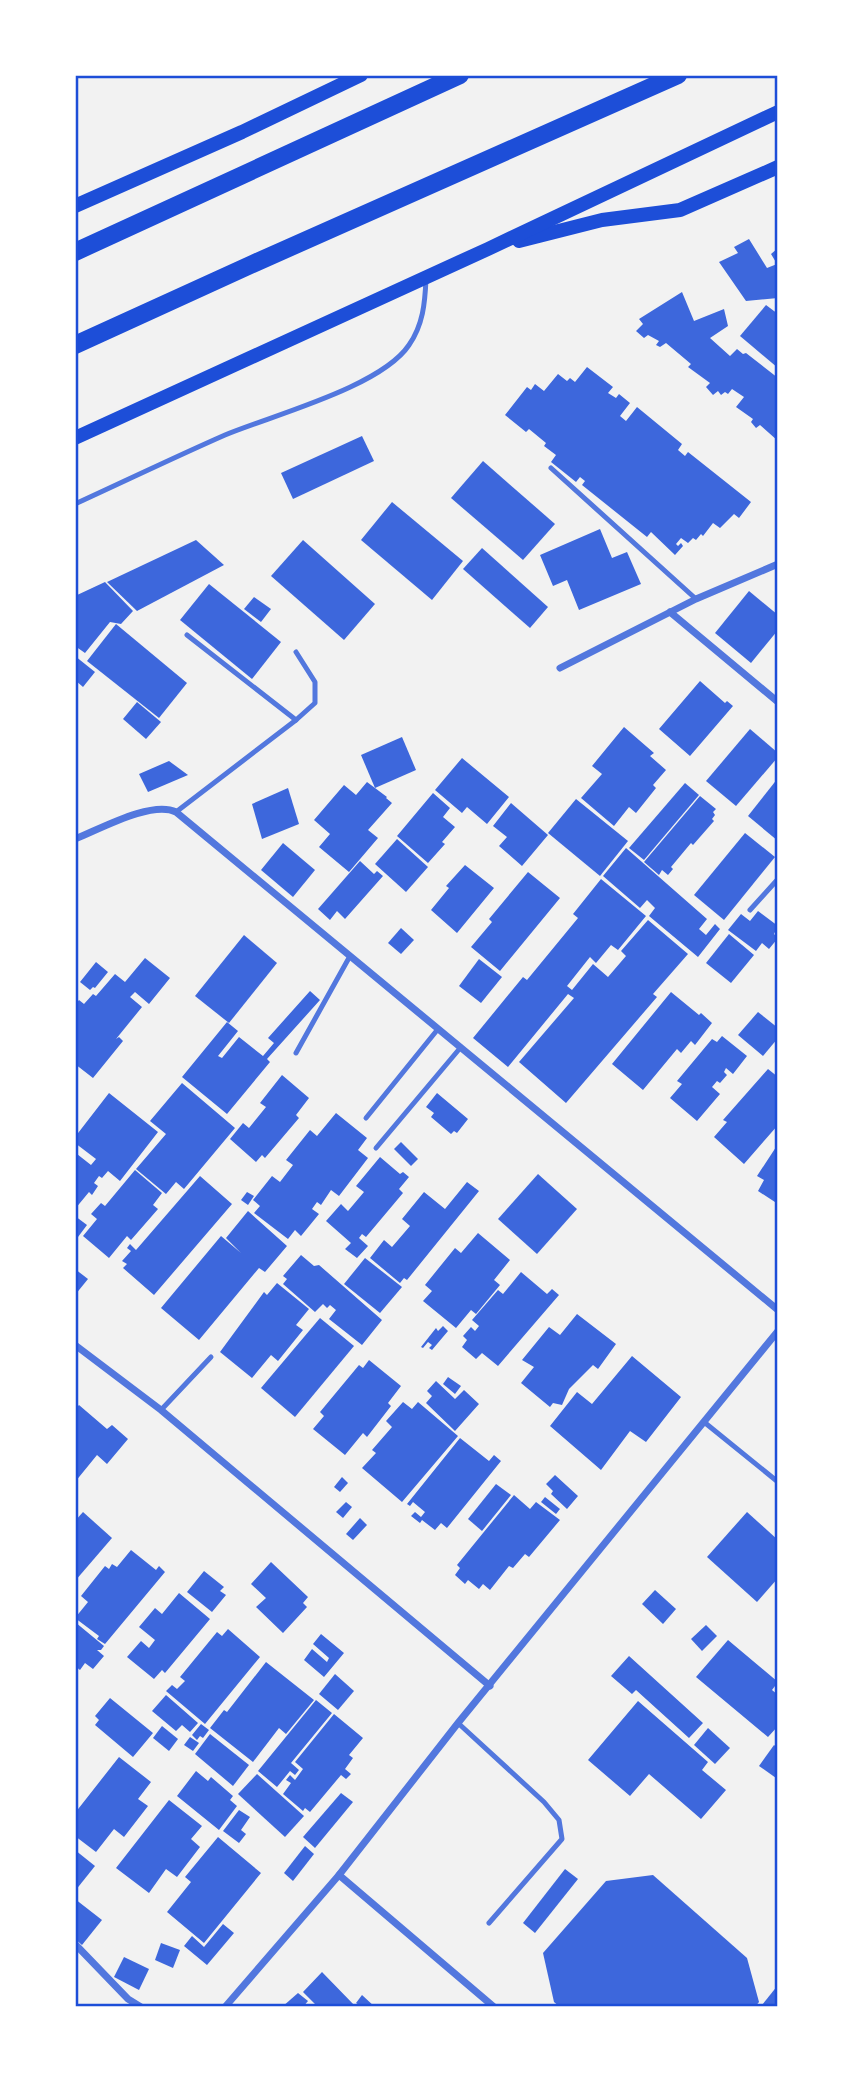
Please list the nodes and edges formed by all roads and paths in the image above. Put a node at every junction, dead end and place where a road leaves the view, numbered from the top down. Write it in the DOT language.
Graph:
graph roads {
  1 [pos="361,75"];
  2 [pos="460,75"];
  3 [pos="678,75"];
  4 [pos="778,112"];
  5 [pos="778,167"];
  6 [pos="75,206"];
  7 [pos="488,249"];
  8 [pos="75,252"];
  9 [pos="426,276"];
  10 [pos="75,345"];
  11 [pos="75,438"];
  12 [pos="551,468"];
  13 [pos="75,504"];
  14 [pos="778,564"];
  15 [pos="696,599"];
  16 [pos="670,612"];
  17 [pos="187,635"];
  18 [pos="296,652"];
  19 [pos="560,668"];
  20 [pos="778,702"];
  21 [pos="296,720"];
  22 [pos="176,812"];
  23 [pos="75,839"];
  24 [pos="778,879"];
  25 [pos="750,910"];
  26 [pos="350,956"];
  27 [pos="438,1029"];
  28 [pos="461,1047"];
  29 [pos="296,1053"];
  30 [pos="366,1118"];
  31 [pos="376,1149"];
  32 [pos="778,1310"];
  33 [pos="778,1331"];
  34 [pos="75,1345"];
  35 [pos="211,1357"];
  36 [pos="161,1410"];
  37 [pos="704,1422"];
  38 [pos="778,1482"];
  39 [pos="490,1686"];
  40 [pos="458,1723"];
  41 [pos="339,1875"];
  42 [pos="489,1923"];
  43 [pos="75,1944"];
  44 [pos="141,2007"];
  45 [pos="225,2007"];
  46 [pos="494,2007"];
  1 -- 6 [label="main road"];
  2 -- 8 [label="main road"];
  3 -- 10 [label="main road"];
  4 -- 7 [label="main road"];
  5 -- 7 [label="main road"];
  7 -- 9 [label="main road"];
  9 -- 11 [label="main road"];
  9 -- 13 [label="lane"];
  12 -- 15 [label="lane"];
  14 -- 15 [label="street"];
  15 -- 16 [label="street"];
  16 -- 19 [label="street"];
  16 -- 20 [label="street"];
  17 -- 21 [label="lane"];
  18 -- 21 [label="lane"];
  21 -- 22 [label="lane"];
  22 -- 23 [label="street"];
  22 -- 26 [label="street"];
  24 -- 25 [label="lane"];
  26 -- 27 [label="street"];
  26 -- 29 [label="lane"];
  27 -- 28 [label="street"];
  27 -- 30 [label="lane"];
  28 -- 31 [label="lane"];
  28 -- 32 [label="street"];
  33 -- 37 [label="street"];
  34 -- 36 [label="street"];
  35 -- 36 [label="lane"];
  36 -- 39 [label="street"];
  37 -- 38 [label="lane"];
  37 -- 39 [label="street"];
  39 -- 40 [label="street"];
  40 -- 41 [label="street"];
  40 -- 42 [label="lane"];
  41 -- 45 [label="street"];
  41 -- 46 [label="street"];
  43 -- 44 [label="street"];
}
